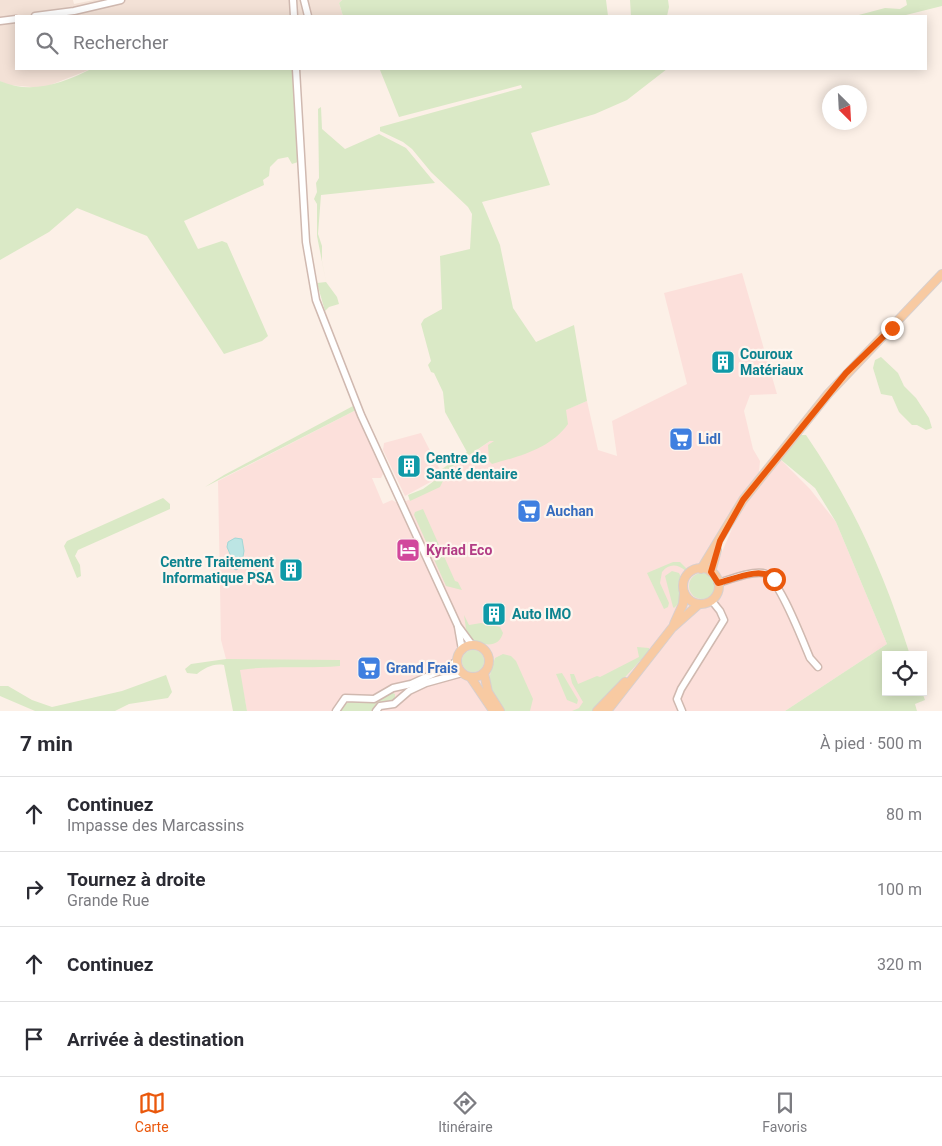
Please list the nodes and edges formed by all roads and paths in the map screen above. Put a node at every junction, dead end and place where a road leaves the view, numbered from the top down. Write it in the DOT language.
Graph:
graph roads {
  1 [pos="121,0"];
  2 [pos="293,0"];
  3 [pos="304,0"];
  4 [pos="43,15"];
  5 [pos="294,15"];
  6 [pos="308,15"];
  7 [pos="15,19"];
  8 [pos="0,21"];
  9 [pos="296,70"];
  10 [pos="942,274"];
  11 [pos="720,541"];
  12 [pos="701,569"];
  13 [pos="711,572"];
  14 [pos="718,583"];
  15 [pos="684,593"];
  16 [pos="712,601"];
  17 [pos="699,604"];
  18 [pos="458,626"];
  19 [pos="672,628"];
  20 [pos="472,645"];
  21 [pos="462,650"];
  22 [pos="456,661"];
  23 [pos="818,666"];
  24 [pos="642,667"];
  25 [pos="462,673"];
  26 [pos="484,673"];
  27 [pos="471,678"];
  28 [pos="486,700"];
  29 [pos="609,709"];
  30 [pos="336,711"];
  31 [pos="376,711"];
  32 [pos="489,711"];
  33 [pos="495,711"];
  34 [pos="500,711"];
  35 [pos="597,711"];
  36 [pos="682,711"];
  1 -- 4 [label="street"];
  2 -- 5 [label="street"];
  3 -- 6 [label="street"];
  7 -- 8 [label="street"];
  9 -- 18 [label="street"];
  10 -- 11 [label="main road"];
  11 -- 12 [label="main road"];
  11 -- 13 [label="main road"];
  12 -- 13 [label="main road"];
  12 -- 15 [label="main road"];
  13 -- 14 [label="main road"];
  14 -- 16 [label="main road"];
  14 -- 23 [label="street"];
  15 -- 17 [label="main road"];
  15 -- 19 [label="main road"];
  16 -- 17 [label="main road"];
  16 -- 36 [label="street"];
  17 -- 19 [label="main road"];
  18 -- 20 [label="street"];
  18 -- 21 [label="street"];
  19 -- 24 [label="main road"];
  20 -- 21 [label="main road"];
  20 -- 26 [label="main road"];
  21 -- 22 [label="main road"];
  22 -- 25 [label="main road"];
  22 -- 30 [label="street"];
  24 -- 29 [label="main road"];
  24 -- 35 [label="main road"];
  25 -- 27 [label="main road"];
  25 -- 31 [label="street"];
  26 -- 27 [label="main road"];
  26 -- 34 [label="main road"];
  27 -- 28 [label="main road"];
  28 -- 32 [label="main road"];
  28 -- 33 [label="main road"];
}
